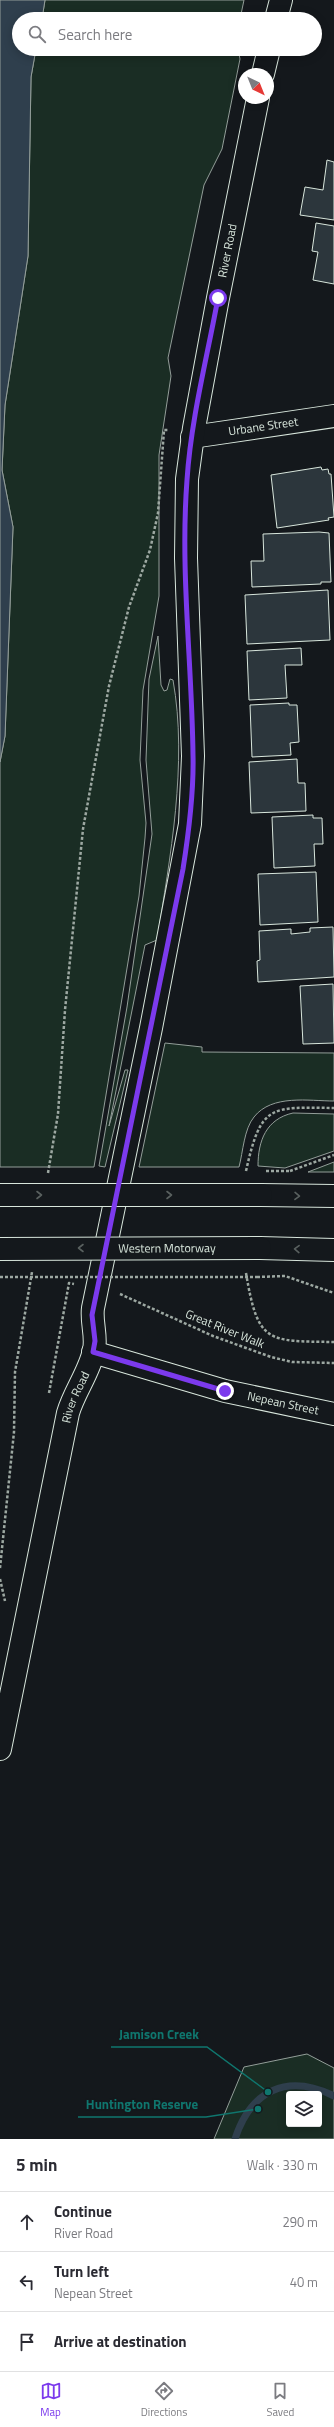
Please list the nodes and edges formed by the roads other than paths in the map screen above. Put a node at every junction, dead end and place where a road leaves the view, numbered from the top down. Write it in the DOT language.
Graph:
graph roads {
  1 [pos="281,0"];
  2 [pos="278,12"];
  3 [pos="267,56"];
  4 [pos="264,68"];
  5 [pos="257,104"];
  6 [pos="334,416"];
  7 [pos="184,433"];
  8 [pos="0,1195"];
  9 [pos="334,1196"];
  10 [pos="0,1249"];
  11 [pos="334,1250"];
  12 [pos="93,1352"];
  13 [pos="334,1414"];
  14 [pos="0,1749"];
  1 -- 2 [label="main road"];
  3 -- 4 [label="main road"];
  5 -- 7 [label="main road, River Road"];
  6 -- 7 [label="main road, Urbane Street"];
  7 -- 12 [label="main road, River Road"];
  8 -- 9 [label="main road, one-way, bridge"];
  11 -- 10 [label="main road, Western Motorway, one-way, bridge"];
  12 -- 13 [label="main road, Nepean Street"];
  12 -- 14 [label="main road, River Road"];
}
